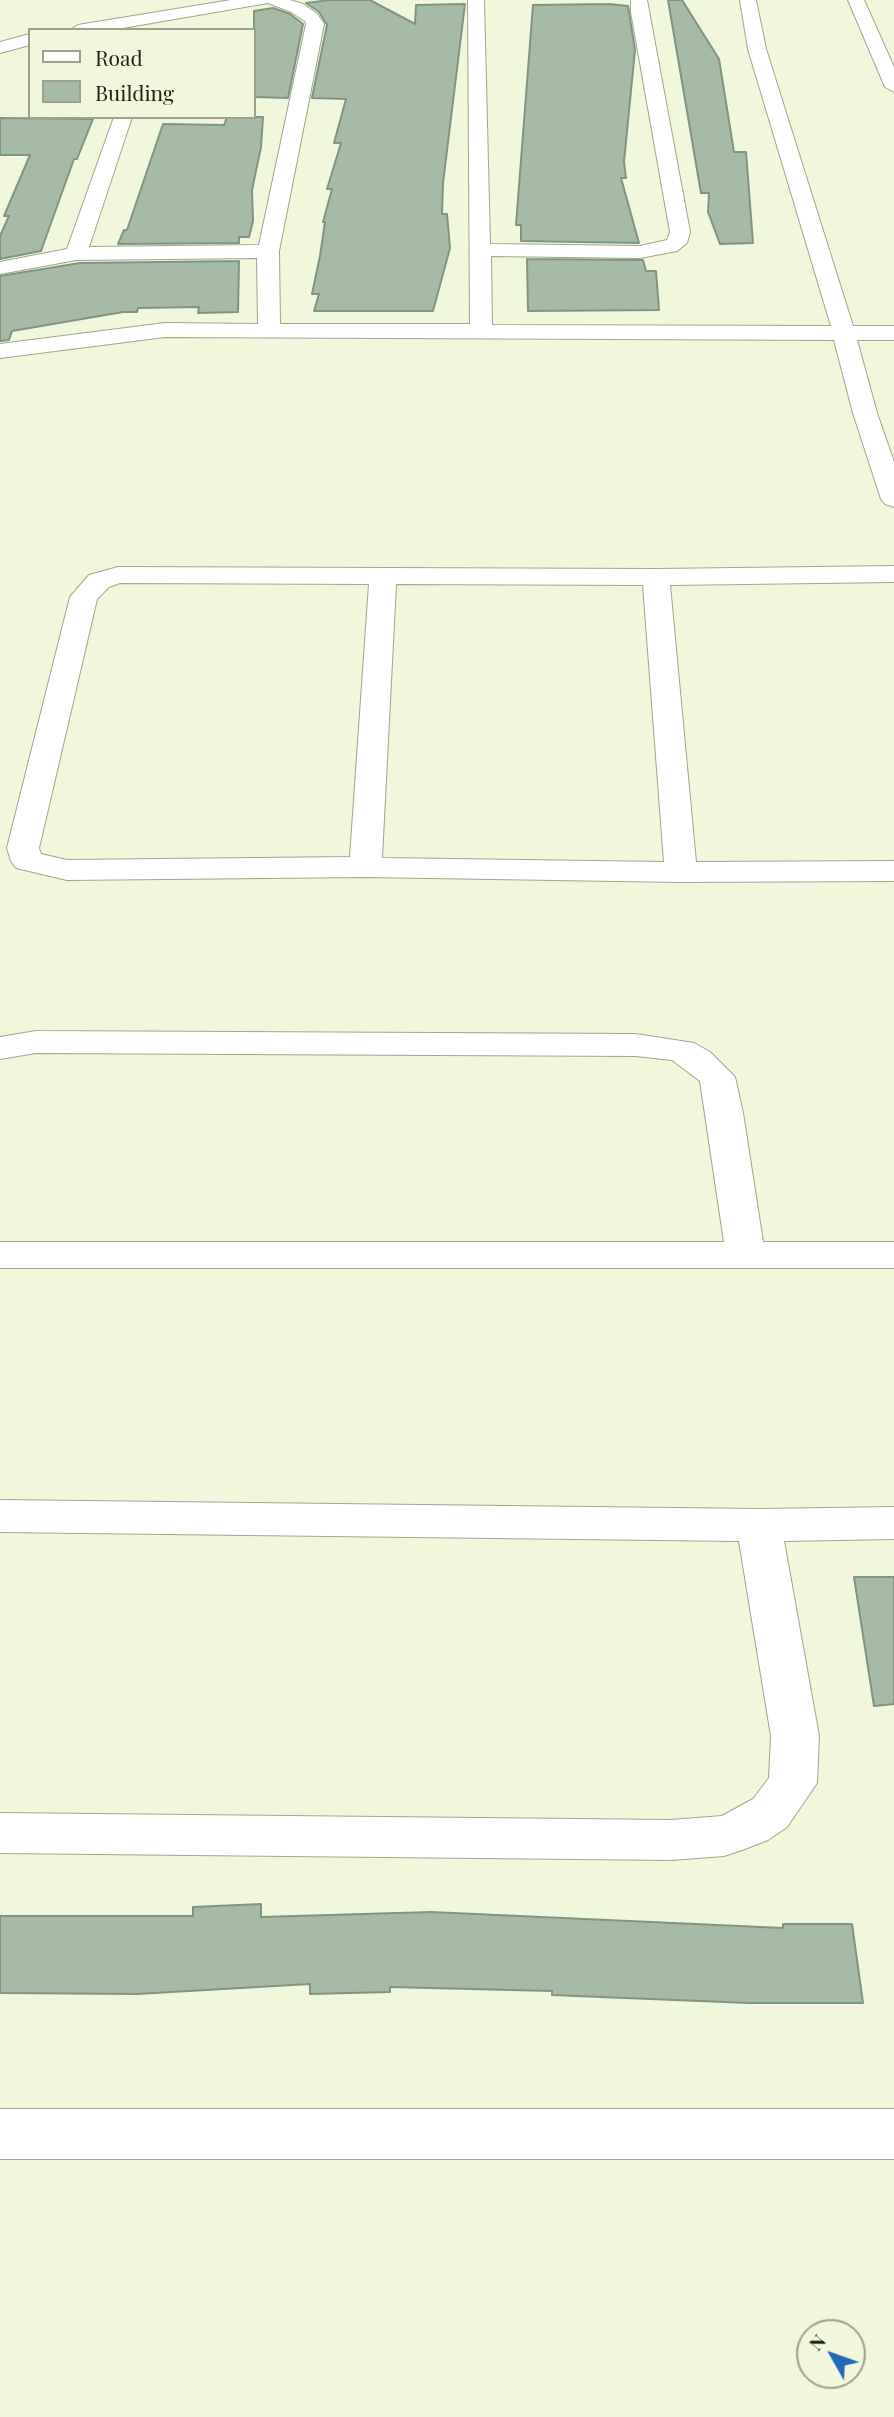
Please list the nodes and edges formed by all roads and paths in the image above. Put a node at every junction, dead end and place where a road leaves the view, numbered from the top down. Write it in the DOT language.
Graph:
graph roads {
  1 [pos="262,0"];
  2 [pos="274,0"];
  3 [pos="476,0"];
  4 [pos="639,0"];
  5 [pos="748,0"];
  6 [pos="856,0"];
  7 [pos="118,27"];
  8 [pos="28,39"];
  9 [pos="0,48"];
  10 [pos="894,87"];
  11 [pos="121,119"];
  12 [pos="480,250"];
  13 [pos="268,251"];
  14 [pos="76,254"];
  15 [pos="0,268"];
  16 [pos="269,329"];
  17 [pos="481,330"];
  18 [pos="844,333"];
  19 [pos="894,333"];
  20 [pos="0,351"];
  21 [pos="865,413"];
  22 [pos="894,415"];
  23 [pos="894,499"];
  24 [pos="894,574"];
  25 [pos="383,575"];
  26 [pos="656,578"];
  27 [pos="365,867"];
  28 [pos="894,871"];
  29 [pos="681,872"];
  30 [pos="0,1048"];
  31 [pos="745,1253"];
  32 [pos="0,1255"];
  33 [pos="894,1255"];
  34 [pos="0,1516"];
  35 [pos="894,1523"];
  36 [pos="759,1525"];
  37 [pos="0,1833"];
  38 [pos="0,2134"];
  39 [pos="894,2134"];
  1 -- 7 [label="street"];
  2 -- 13 [label="street"];
  3 -- 12 [label="street"];
  4 -- 12 [label="street"];
  5 -- 18 [label="street"];
  6 -- 10 [label="street"];
  8 -- 9 [label="street"];
  11 -- 14 [label="street"];
  12 -- 17 [label="street"];
  13 -- 14 [label="street"];
  13 -- 16 [label="street"];
  14 -- 15 [label="street"];
  16 -- 17 [label="street"];
  16 -- 20 [label="street"];
  17 -- 18 [label="street"];
  18 -- 19 [label="street"];
  18 -- 21 [label="street"];
  21 -- 22 [label="street"];
  21 -- 23 [label="street"];
  24 -- 26 [label="street"];
  25 -- 26 [label="street"];
  25 -- 27 [label="street"];
  25 -- 27 [label="street"];
  26 -- 29 [label="street"];
  27 -- 29 [label="street"];
  28 -- 29 [label="street"];
  30 -- 31 [label="street"];
  31 -- 32 [label="street"];
  31 -- 33 [label="street"];
  34 -- 36 [label="street"];
  35 -- 36 [label="street"];
  36 -- 37 [label="street"];
  38 -- 39 [label="street"];
}
